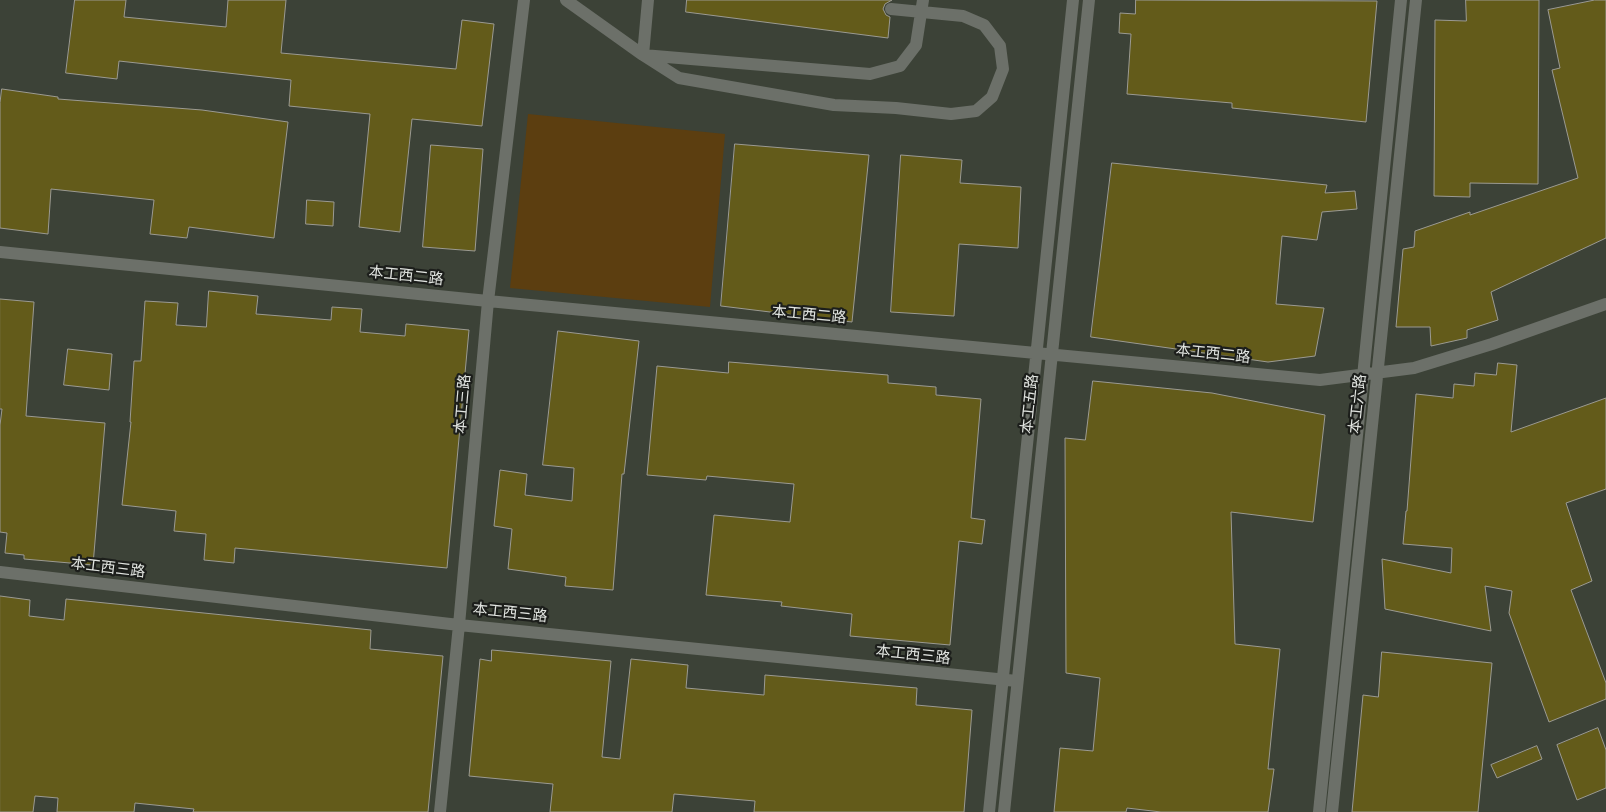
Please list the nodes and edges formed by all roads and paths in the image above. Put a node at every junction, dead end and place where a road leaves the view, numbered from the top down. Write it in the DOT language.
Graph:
graph roads {
  1 [pos="524,0"];
  2 [pos="566,0"];
  3 [pos="648,0"];
  4 [pos="923,0"];
  5 [pos="1073,0"];
  6 [pos="1089,0"];
  7 [pos="1401,0"];
  8 [pos="1416,0"];
  9 [pos="891,9"];
  10 [pos="643,55"];
  11 [pos="0,252"];
  12 [pos="488,301"];
  13 [pos="1606,304"];
  14 [pos="1036,353"];
  15 [pos="1052,354"];
  16 [pos="1378,372"];
  17 [pos="1364,373"];
  18 [pos="0,572"];
  19 [pos="459,625"];
  20 [pos="1002,680"];
  21 [pos="1017,682"];
  22 [pos="440,812"];
  23 [pos="988,812"];
  24 [pos="1004,812"];
  25 [pos="1318,812"];
  26 [pos="1332,812"];
  1 -- 12 [label="street, 本工三路"];
  2 -- 10 [label="street"];
  3 -- 10 [label="street"];
  4 -- 10 [label="street"];
  5 -- 14 [label="street, 本工五路"];
  6 -- 15 [label="street, 本工五路"];
  7 -- 17 [label="street, 本工六路"];
  8 -- 16 [label="street, 本工六路"];
  9 -- 10 [label="street"];
  11 -- 12 [label="street, 本工西二路"];
  12 -- 14 [label="street, 本工西二路"];
  12 -- 19 [label="street, 本工三路"];
  13 -- 16 [label="street, 本工西二路"];
  14 -- 15 [label="street, 本工西二路"];
  14 -- 20 [label="street, 本工五路"];
  15 -- 17 [label="street, 本工西二路"];
  15 -- 21 [label="street, 本工五路"];
  16 -- 17 [label="street, 本工西二路"];
  16 -- 26 [label="street, 本工六路"];
  17 -- 25 [label="street, 本工六路"];
  18 -- 19 [label="street, 本工西三路"];
  19 -- 20 [label="street, 本工西三路"];
  19 -- 22 [label="street, 本工三路"];
  20 -- 21 [label="street, 本工西三路"];
  20 -- 23 [label="street, 本工五路"];
  21 -- 24 [label="street, 本工五路"];
}
